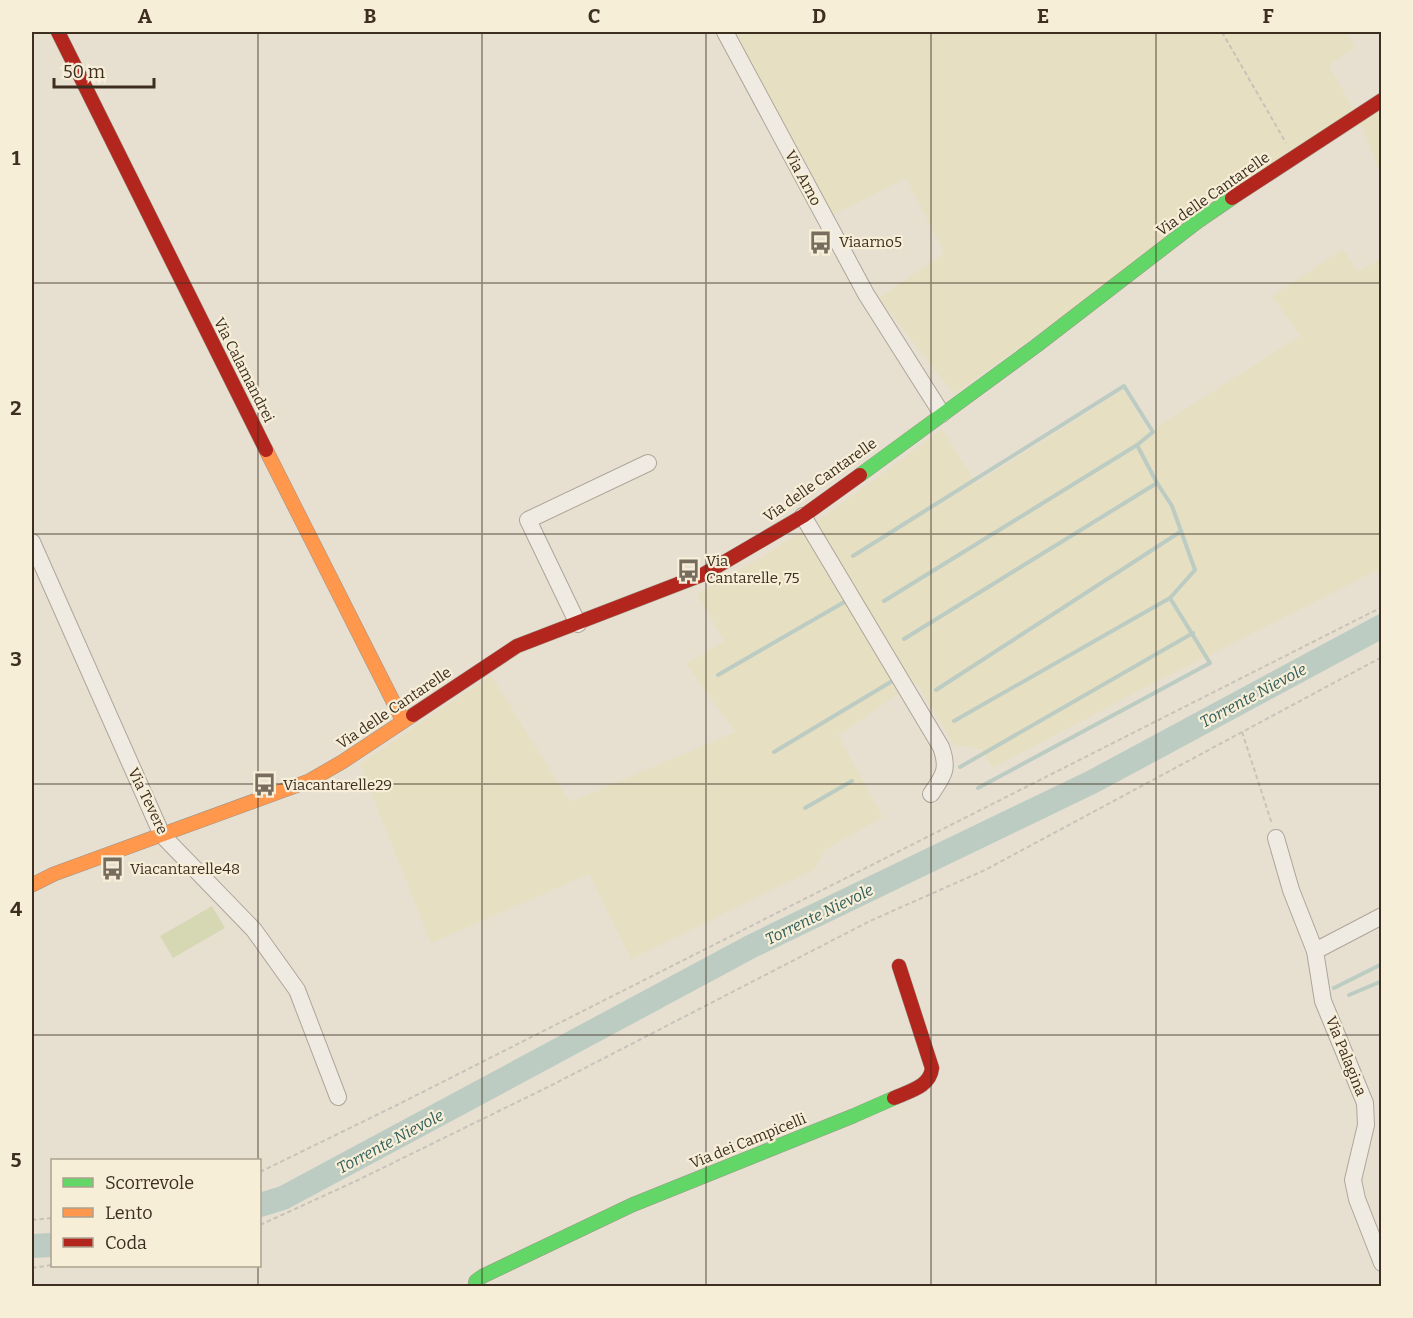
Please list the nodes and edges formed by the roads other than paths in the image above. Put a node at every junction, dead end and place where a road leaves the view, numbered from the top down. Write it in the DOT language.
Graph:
graph roads {
  1 [pos="58,32"];
  2 [pos="725,32"];
  3 [pos="1382,100"];
  4 [pos="942,414"];
  5 [pos="648,463"];
  6 [pos="802,516"];
  7 [pos="32,542"];
  8 [pos="578,624"];
  9 [pos="403,721"];
  10 [pos="931,794"];
  11 [pos="162,836"];
  12 [pos="1276,838"];
  13 [pos="32,885"];
  14 [pos="1382,916"];
  15 [pos="1315,951"];
  16 [pos="899,966"];
  17 [pos="338,1097"];
  18 [pos="1382,1263"];
  19 [pos="475,1287"];
  1 -- 9 [label="street, Via Calamandrei"];
  2 -- 4 [label="street, Via Arno"];
  3 -- 4 [label="street, Via delle Cantarelle"];
  4 -- 6 [label="street, Via delle Cantarelle"];
  5 -- 8 [label="street"];
  6 -- 8 [label="street, Via delle Cantarelle"];
  6 -- 10 [label="street"];
  7 -- 11 [label="street, Via Tevere"];
  8 -- 9 [label="street, Via delle Cantarelle"];
  9 -- 11 [label="street, Via delle Cantarelle"];
  11 -- 13 [label="street, Via delle Cantarelle"];
  11 -- 17 [label="street, Via Tevere"];
  12 -- 15 [label="street, Via Palagina"];
  14 -- 15 [label="street"];
  15 -- 18 [label="street, Via Palagina"];
  16 -- 19 [label="street, Via dei Campicelli"];
}
